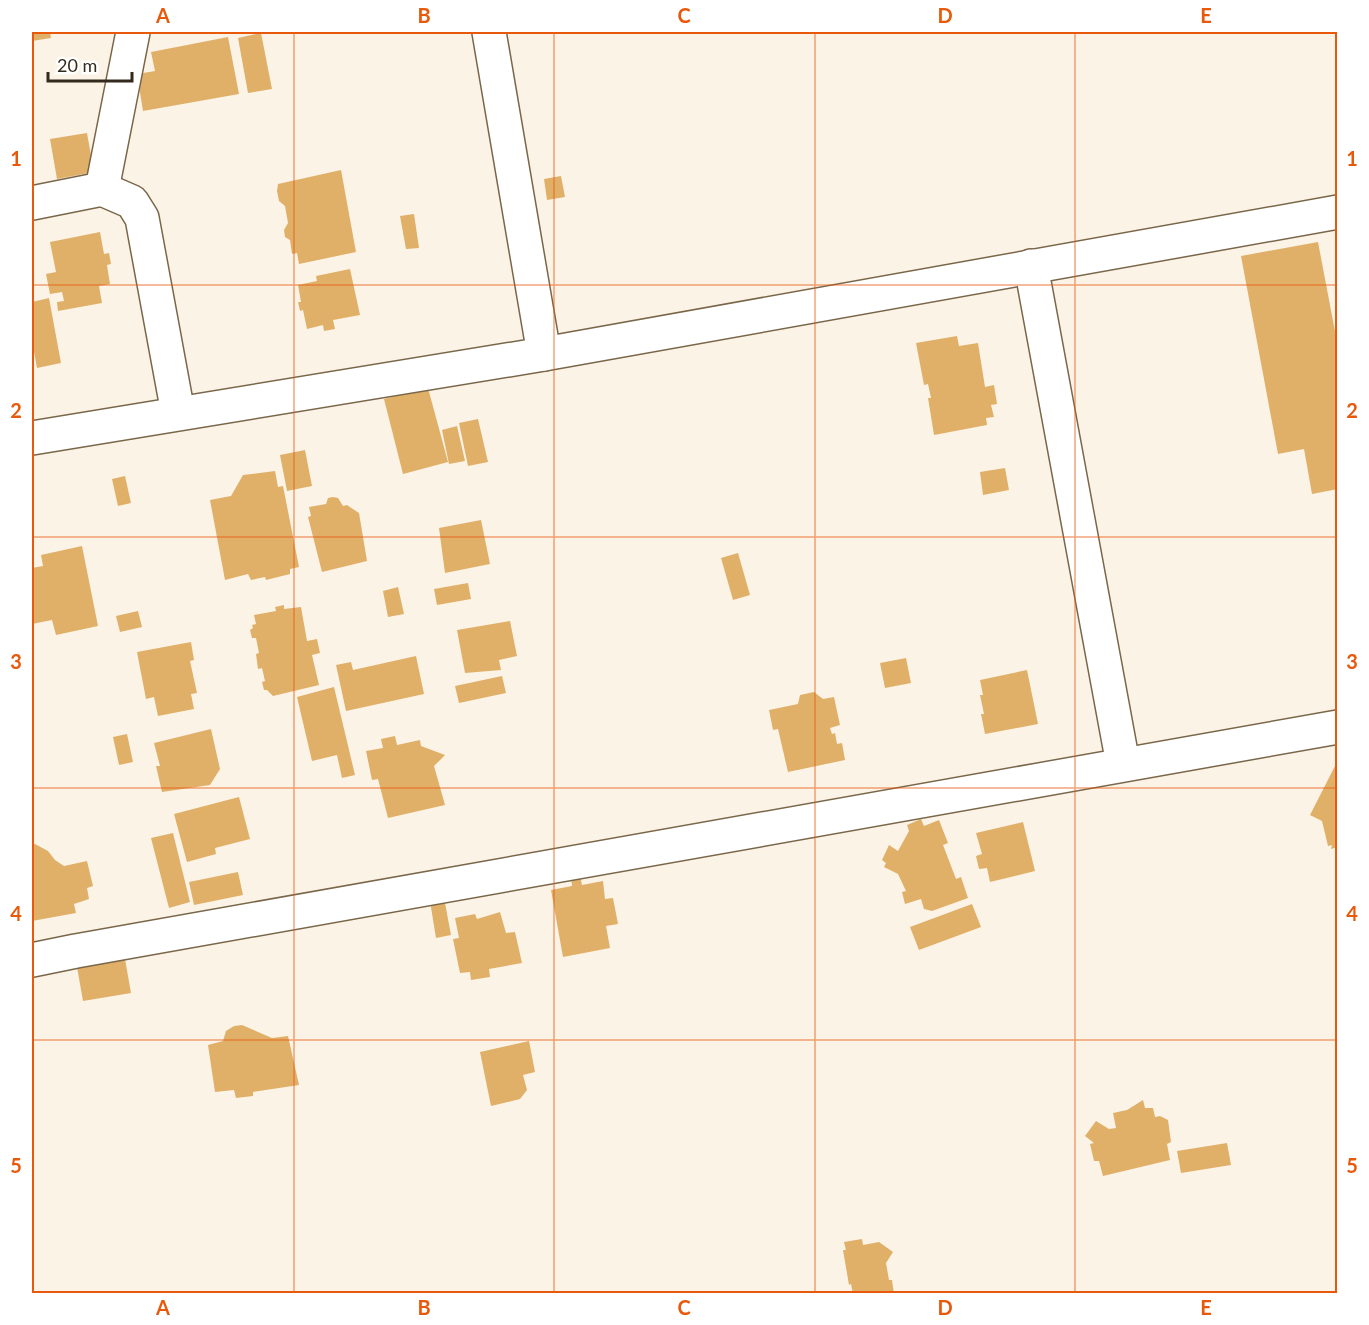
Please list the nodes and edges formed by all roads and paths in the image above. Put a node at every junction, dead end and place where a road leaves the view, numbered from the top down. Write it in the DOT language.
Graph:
graph roads {
  1 [pos="133,32"];
  2 [pos="489,32"];
  3 [pos="102,189"];
  4 [pos="32,203"];
  5 [pos="1338,212"];
  6 [pos="1030,266"];
  7 [pos="544,354"];
  8 [pos="178,413"];
  9 [pos="32,438"];
  10 [pos="1338,727"];
  11 [pos="1123,764"];
  12 [pos="32,960"];
  1 -- 3 [label="street"];
  2 -- 7 [label="street"];
  3 -- 4 [label="street"];
  3 -- 8 [label="street"];
  5 -- 6 [label="street"];
  6 -- 7 [label="street"];
  6 -- 11 [label="street"];
  7 -- 8 [label="street"];
  8 -- 9 [label="street"];
  10 -- 11 [label="street"];
  11 -- 12 [label="street"];
}
